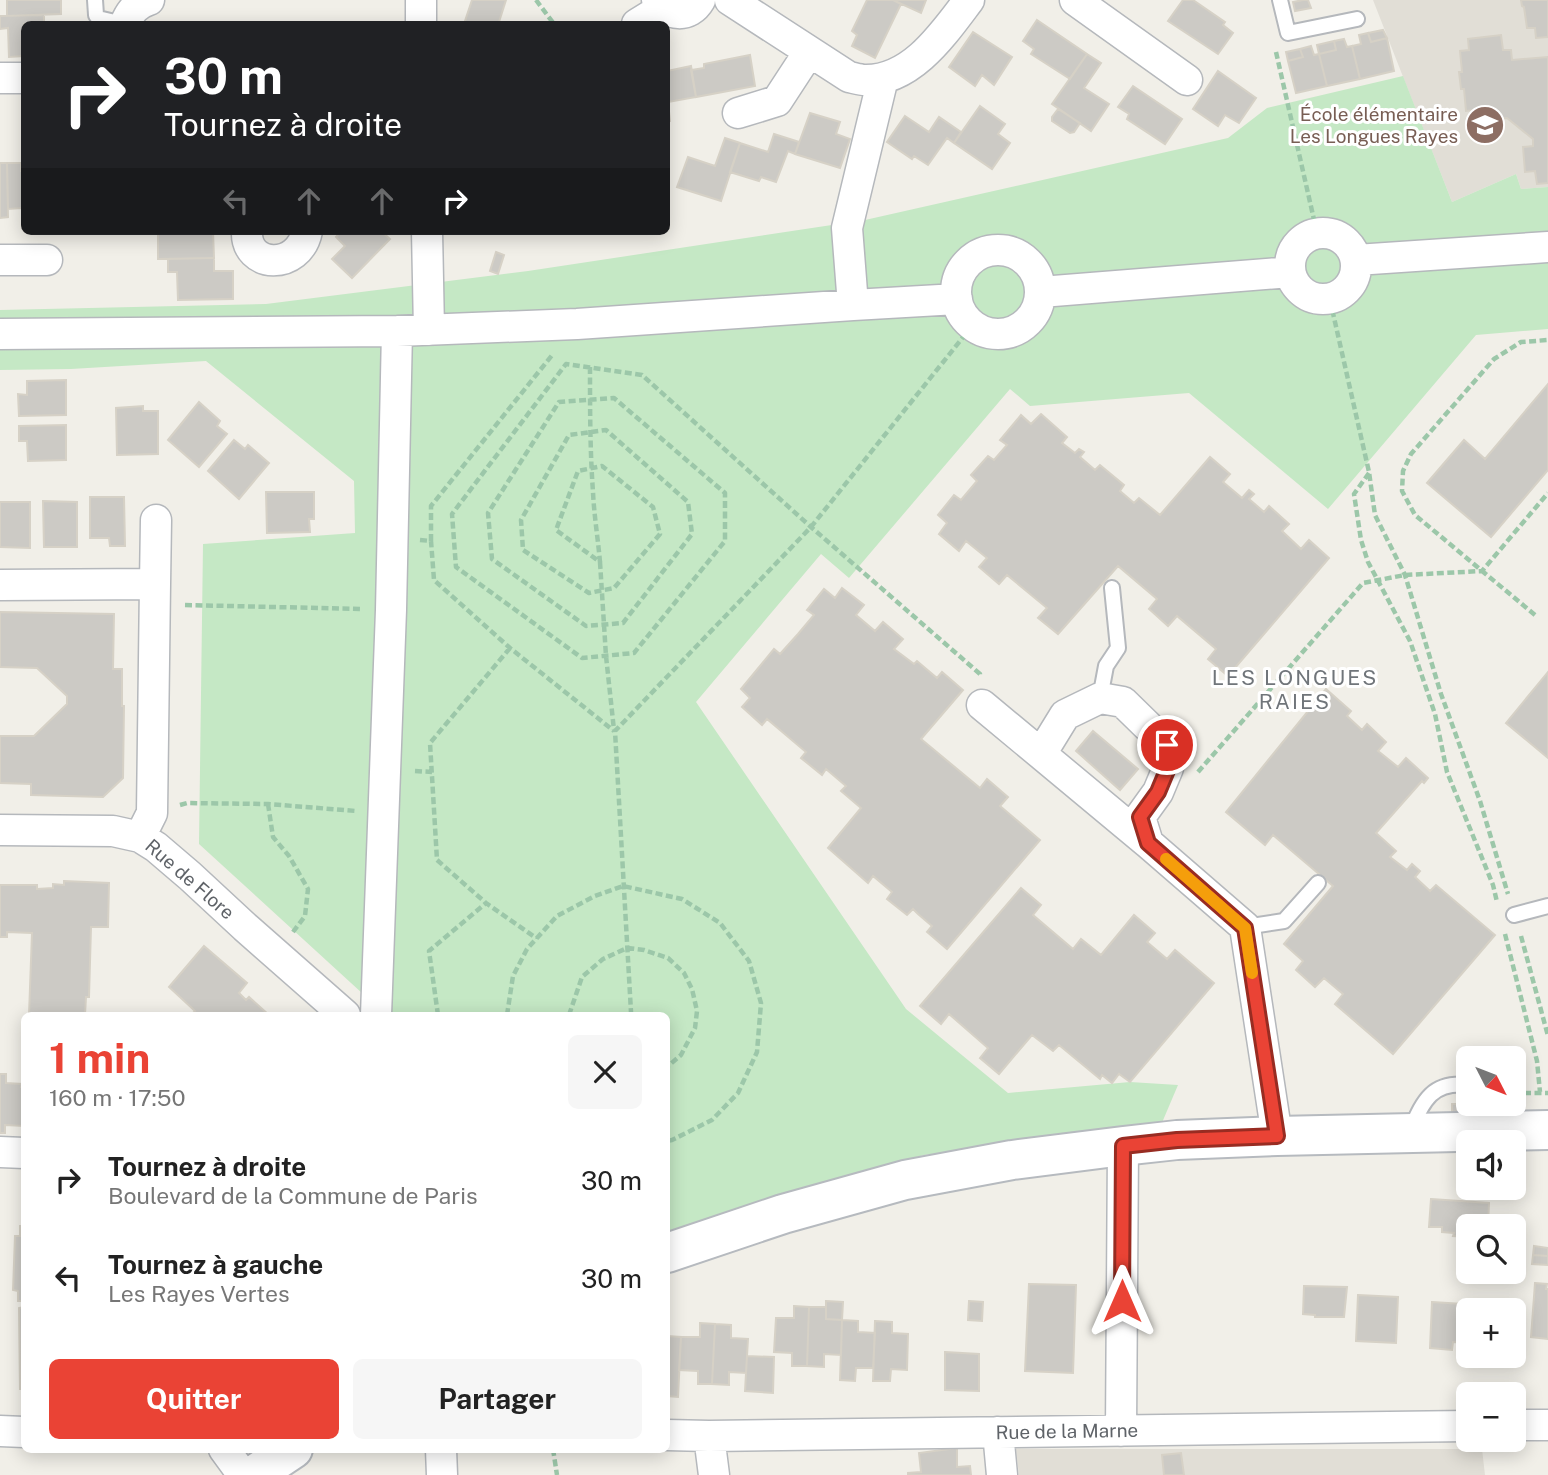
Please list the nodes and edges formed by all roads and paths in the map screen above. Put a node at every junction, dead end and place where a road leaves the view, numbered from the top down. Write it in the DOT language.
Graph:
graph roads {
  1 [pos="95,0"];
  2 [pos="149,0"];
  3 [pos="421,0"];
  4 [pos="536,0"];
  5 [pos="700,0"];
  6 [pos="730,0"];
  7 [pos="969,0"];
  8 [pos="1075,0"];
  9 [pos="1280,0"];
  10 [pos="660,4"];
  11 [pos="1357,19"];
  12 [pos="111,21"];
  13 [pos="126,21"];
  14 [pos="421,21"];
  15 [pos="552,21"];
  16 [pos="640,21"];
  17 [pos="809,52"];
  18 [pos="1276,52"];
  19 [pos="0,78"];
  20 [pos="21,78"];
  21 [pos="883,78"];
  22 [pos="1186,80"];
  23 [pos="738,113"];
  24 [pos="1317,233"];
  25 [pos="246,235"];
  26 [pos="306,235"];
  27 [pos="427,235"];
  28 [pos="1548,247"];
  29 [pos="0,260"];
  30 [pos="47,260"];
  31 [pos="1356,260"];
  32 [pos="1290,272"];
  33 [pos="1041,292"];
  34 [pos="957,299"];
  35 [pos="1330,300"];
  36 [pos="853,305"];
  37 [pos="577,324"];
  38 [pos="972,325"];
  39 [pos="429,330"];
  40 [pos="397,331"];
  41 [pos="0,334"];
  42 [pos="1548,340"];
  43 [pos="590,367"];
  44 [pos="590,400"];
  45 [pos="591,432"];
  46 [pos="592,468"];
  47 [pos="1369,472"];
  48 [pos="1548,494"];
  49 [pos="156,520"];
  50 [pos="811,527"];
  51 [pos="391,537"];
  52 [pos="431,541"];
  53 [pos="600,562"];
  54 [pos="1482,571"];
  55 [pos="1405,575"];
  56 [pos="1378,580"];
  57 [pos="0,585"];
  58 [pos="1112,588"];
  59 [pos="601,591"];
  60 [pos="154,594"];
  61 [pos="391,610"];
  62 [pos="1535,615"];
  63 [pos="604,625"];
  64 [pos="510,648"];
  65 [pos="606,656"];
  66 [pos="1100,698"];
  67 [pos="982,705"];
  68 [pos="615,731"];
  69 [pos="1041,754"];
  70 [pos="1158,792"];
  71 [pos="268,804"];
  72 [pos="382,813"];
  73 [pos="146,825"];
  74 [pos="0,830"];
  75 [pos="1148,843"];
  76 [pos="1318,883"];
  77 [pos="623,886"];
  78 [pos="486,903"];
  79 [pos="1548,906"];
  80 [pos="1507,914"];
  81 [pos="1503,926"];
  82 [pos="1245,928"];
  83 [pos="536,938"];
  84 [pos="627,948"];
  85 [pos="275,955"];
  86 [pos="342,1012"];
  87 [pos="376,1012"];
  88 [pos="439,1012"];
  89 [pos="507,1012"];
  90 [pos="570,1012"];
  91 [pos="631,1012"];
  92 [pos="1548,1036"];
  93 [pos="670,1064"];
  94 [pos="1456,1084"];
  95 [pos="1540,1092"];
  96 [pos="1520,1122"];
  97 [pos="1410,1133"];
  98 [pos="1277,1136"];
  99 [pos="670,1140"];
  100 [pos="1123,1146"];
  101 [pos="0,1152"];
  102 [pos="21,1153"];
  103 [pos="670,1252"];
  104 [pos="1526,1425"];
  105 [pos="1548,1425"];
  106 [pos="1456,1426"];
  107 [pos="0,1431"];
  108 [pos="1121,1431"];
  109 [pos="21,1432"];
  110 [pos="998,1432"];
  111 [pos="670,1435"];
  112 [pos="709,1436"];
  113 [pos="227,1453"];
  114 [pos="287,1453"];
  115 [pos="441,1453"];
  116 [pos="554,1453"];
  117 [pos="243,1475"];
  118 [pos="254,1475"];
  119 [pos="442,1475"];
  120 [pos="557,1475"];
  121 [pos="714,1475"];
  122 [pos="1002,1475"];
  1 -- 12 [label="lane"];
  2 -- 13 [label="street"];
  3 -- 14 [label="street"];
  4 -- 15 [label="path"];
  5 -- 10 [label="street"];
  6 -- 17 [label="street"];
  7 -- 21 [label="street"];
  8 -- 22 [label="street"];
  9 -- 11 [label="lane"];
  10 -- 16 [label="street"];
  17 -- 21 [label="street"];
  17 -- 23 [label="street"];
  18 -- 24 [label="path"];
  19 -- 20 [label="street"];
  21 -- 36 [label="street"];
  24 -- 31 [label="street"];
  24 -- 32 [label="street"];
  25 -- 26 [label="street"];
  27 -- 39 [label="street"];
  28 -- 31 [label="street"];
  29 -- 30 [label="street"];
  31 -- 35 [label="street"];
  32 -- 33 [label="street"];
  32 -- 35 [label="street"];
  33 -- 34 [label="street"];
  33 -- 38 [label="street"];
  34 -- 36 [label="street"];
  34 -- 38 [label="street"];
  35 -- 47 [label="path"];
  36 -- 37 [label="street"];
  37 -- 39 [label="street"];
  37 -- 52 [label="path"];
  38 -- 50 [label="path"];
  39 -- 40 [label="street"];
  40 -- 41 [label="street"];
  40 -- 51 [label="street"];
  42 -- 54 [label="path"];
  43 -- 44 [label="path"];
  43 -- 50 [label="path"];
  43 -- 65 [label="path"];
  44 -- 45 [label="path"];
  44 -- 63 [label="path"];
  44 -- 65 [label="path"];
  45 -- 46 [label="path"];
  45 -- 59 [label="path"];
  45 -- 63 [label="path"];
  46 -- 53 [label="path"];
  46 -- 53 [label="path"];
  46 -- 59 [label="path"];
  47 -- 55 [label="path"];
  47 -- 56 [label="path"];
  48 -- 54 [label="path"];
  49 -- 60 [label="street"];
  50 -- 67 [label="path"];
  50 -- 68 [label="path"];
  51 -- 52 [label="path"];
  51 -- 61 [label="street"];
  52 -- 64 [label="path"];
  53 -- 59 [label="path"];
  54 -- 55 [label="path"];
  54 -- 62 [label="path"];
  55 -- 56 [label="path"];
  55 -- 80 [label="path"];
  56 -- 70 [label="path"];
  56 -- 80 [label="path"];
  57 -- 60 [label="street"];
  58 -- 66 [label="lane"];
  59 -- 63 [label="path"];
  60 -- 61 [label="path"];
  60 -- 73 [label="street"];
  61 -- 72 [label="street"];
  63 -- 65 [label="path"];
  64 -- 68 [label="path"];
  64 -- 78 [label="path"];
  65 -- 68 [label="path"];
  66 -- 69 [label="street"];
  66 -- 70 [label="street"];
  67 -- 69 [label="street"];
  68 -- 77 [label="path"];
  69 -- 75 [label="street"];
  70 -- 75 [label="street"];
  71 -- 72 [label="path"];
  71 -- 73 [label="path"];
  71 -- 85 [label="path"];
  72 -- 87 [label="street"];
  73 -- 74 [label="street, Rue de Flore"];
  73 -- 85 [label="street, Rue de Flore"];
  75 -- 82 [label="street"];
  76 -- 82 [label="lane"];
  77 -- 83 [label="path"];
  77 -- 84 [label="path"];
  77 -- 99 [label="path"];
  78 -- 83 [label="path"];
  78 -- 88 [label="path"];
  79 -- 80 [label="lane"];
  80 -- 92 [label="path"];
  81 -- 95 [label="path"];
  82 -- 98 [label="street"];
  83 -- 89 [label="path"];
  84 -- 90 [label="path"];
  84 -- 91 [label="path"];
  84 -- 93 [label="path"];
  85 -- 86 [label="street, Rue de Flore"];
  94 -- 97 [label="lane"];
  96 -- 97 [label="street"];
  97 -- 98 [label="street"];
  98 -- 100 [label="street"];
  100 -- 103 [label="street"];
  100 -- 108 [label="street"];
  101 -- 102 [label="street"];
  104 -- 105 [label="street"];
  106 -- 108 [label="street, Rue de la Marne"];
  107 -- 109 [label="street"];
  108 -- 110 [label="street, Rue de la Marne"];
  110 -- 112 [label="street, Rue de la Marne"];
  110 -- 122 [label="street"];
  111 -- 112 [label="street, Rue de la Marne"];
  112 -- 121 [label="street"];
  113 -- 117 [label="street"];
  114 -- 118 [label="street"];
  115 -- 119 [label="street"];
  116 -- 120 [label="path"];
}
